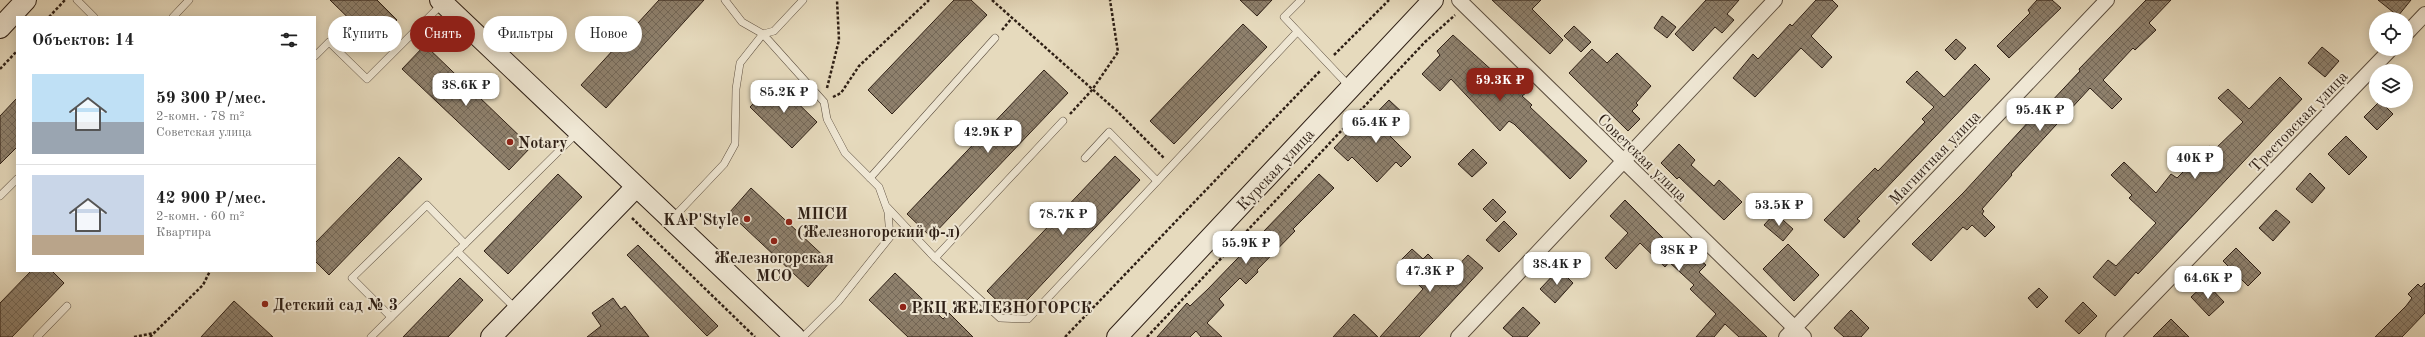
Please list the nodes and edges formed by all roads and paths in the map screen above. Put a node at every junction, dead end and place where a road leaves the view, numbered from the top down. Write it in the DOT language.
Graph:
graph roads {
  1 [pos="26,0"];
  2 [pos="65,0"];
  3 [pos="77,0"];
  4 [pos="189,0"];
  5 [pos="725,0"];
  6 [pos="804,0"];
  7 [pos="837,0"];
  8 [pos="929,0"];
  9 [pos="992,0"];
  10 [pos="1110,0"];
  11 [pos="1301,0"];
  12 [pos="1388,0"];
  13 [pos="1433,0"];
  14 [pos="1775,0"];
  15 [pos="2107,0"];
  16 [pos="442,1"];
  17 [pos="1462,2"];
  18 [pos="2425,14"];
  19 [pos="50,16"];
  20 [pos="93,16"];
  21 [pos="174,16"];
  22 [pos="1012,18"];
  23 [pos="2413,27"];
  24 [pos="0,28"];
  25 [pos="1297,32"];
  26 [pos="763,34"];
  27 [pos="995,38"];
  28 [pos="16,52"];
  29 [pos="316,55"];
  30 [pos="2384,56"];
  31 [pos="1327,63"];
  32 [pos="0,69"];
  33 [pos="1351,88"];
  34 [pos="1092,90"];
  35 [pos="824,102"];
  36 [pos="1063,122"];
  37 [pos="578,132"];
  38 [pos="1085,158"];
  39 [pos="1623,161"];
  40 [pos="1172,165"];
  41 [pos="870,178"];
  42 [pos="16,180"];
  43 [pos="1157,181"];
  44 [pos="636,187"];
  45 [pos="0,196"];
  46 [pos="619,205"];
  47 [pos="885,206"];
  48 [pos="670,220"];
  49 [pos="465,244"];
  50 [pos="457,251"];
  51 [pos="935,258"];
  52 [pos="210,272"];
  53 [pos="67,306"];
  54 [pos="517,310"];
  55 [pos="391,317"];
  56 [pos="154,333"];
  57 [pos="1795,334"];
  58 [pos="36,337"];
  59 [pos="134,337"];
  60 [pos="150,337"];
  61 [pos="371,337"];
  62 [pos="491,337"];
  63 [pos="755,337"];
  64 [pos="795,337"];
  65 [pos="803,337"];
  66 [pos="1065,337"];
  67 [pos="1117,337"];
  68 [pos="1147,337"];
  69 [pos="1458,337"];
  70 [pos="2113,337"];
  1 -- 24 [label="main road"];
  2 -- 19 [label="path"];
  3 -- 20 [label="lane"];
  4 -- 21 [label="lane"];
  5 -- 26 [label="lane"];
  6 -- 26 [label="lane"];
  7 -- 35 [label="path"];
  8 -- 35 [label="path"];
  9 -- 22 [label="path"];
  10 -- 34 [label="path"];
  11 -- 25 [label="lane"];
  12 -- 31 [label="path"];
  13 -- 33 [label="main road, Курская улица"];
  14 -- 39 [label="street"];
  15 -- 57 [label="street, Магнитная улица"];
  16 -- 29 [label="lane"];
  16 -- 37 [label="main road"];
  17 -- 39 [label="street, Советская улица"];
  17 -- 68 [label="path"];
  18 -- 23 [label="street"];
  22 -- 27 [label="path"];
  22 -- 34 [label="path"];
  25 -- 31 [label="lane"];
  25 -- 40 [label="lane"];
  26 -- 35 [label="lane"];
  26 -- 48 [label="lane"];
  27 -- 41 [label="lane"];
  28 -- 32 [label="path"];
  30 -- 70 [label="street, Трестовская улица"];
  31 -- 33 [label="lane"];
  31 -- 66 [label="path"];
  33 -- 67 [label="main road, Курская улица"];
  34 -- 36 [label="path"];
  34 -- 40 [label="path"];
  35 -- 41 [label="lane"];
  36 -- 51 [label="lane"];
  37 -- 44 [label="main road"];
  37 -- 49 [label="lane"];
  38 -- 43 [label="lane"];
  39 -- 57 [label="street, Советская улица"];
  39 -- 69 [label="street"];
  40 -- 43 [label="lane"];
  41 -- 47 [label="lane"];
  42 -- 45 [label="lane"];
  43 -- 51 [label="lane"];
  44 -- 46 [label="main road"];
  44 -- 48 [label="main road"];
  46 -- 54 [label="main road"];
  46 -- 63 [label="path"];
  47 -- 51 [label="lane"];
  47 -- 65 [label="lane"];
  48 -- 64 [label="main road"];
  49 -- 50 [label="lane"];
  49 -- 55 [label="lane"];
  50 -- 54 [label="lane"];
  50 -- 55 [label="lane"];
  52 -- 56 [label="path"];
  53 -- 58 [label="lane"];
  54 -- 62 [label="main road"];
  55 -- 61 [label="lane"];
  56 -- 59 [label="path"];
  56 -- 60 [label="path"];
}
